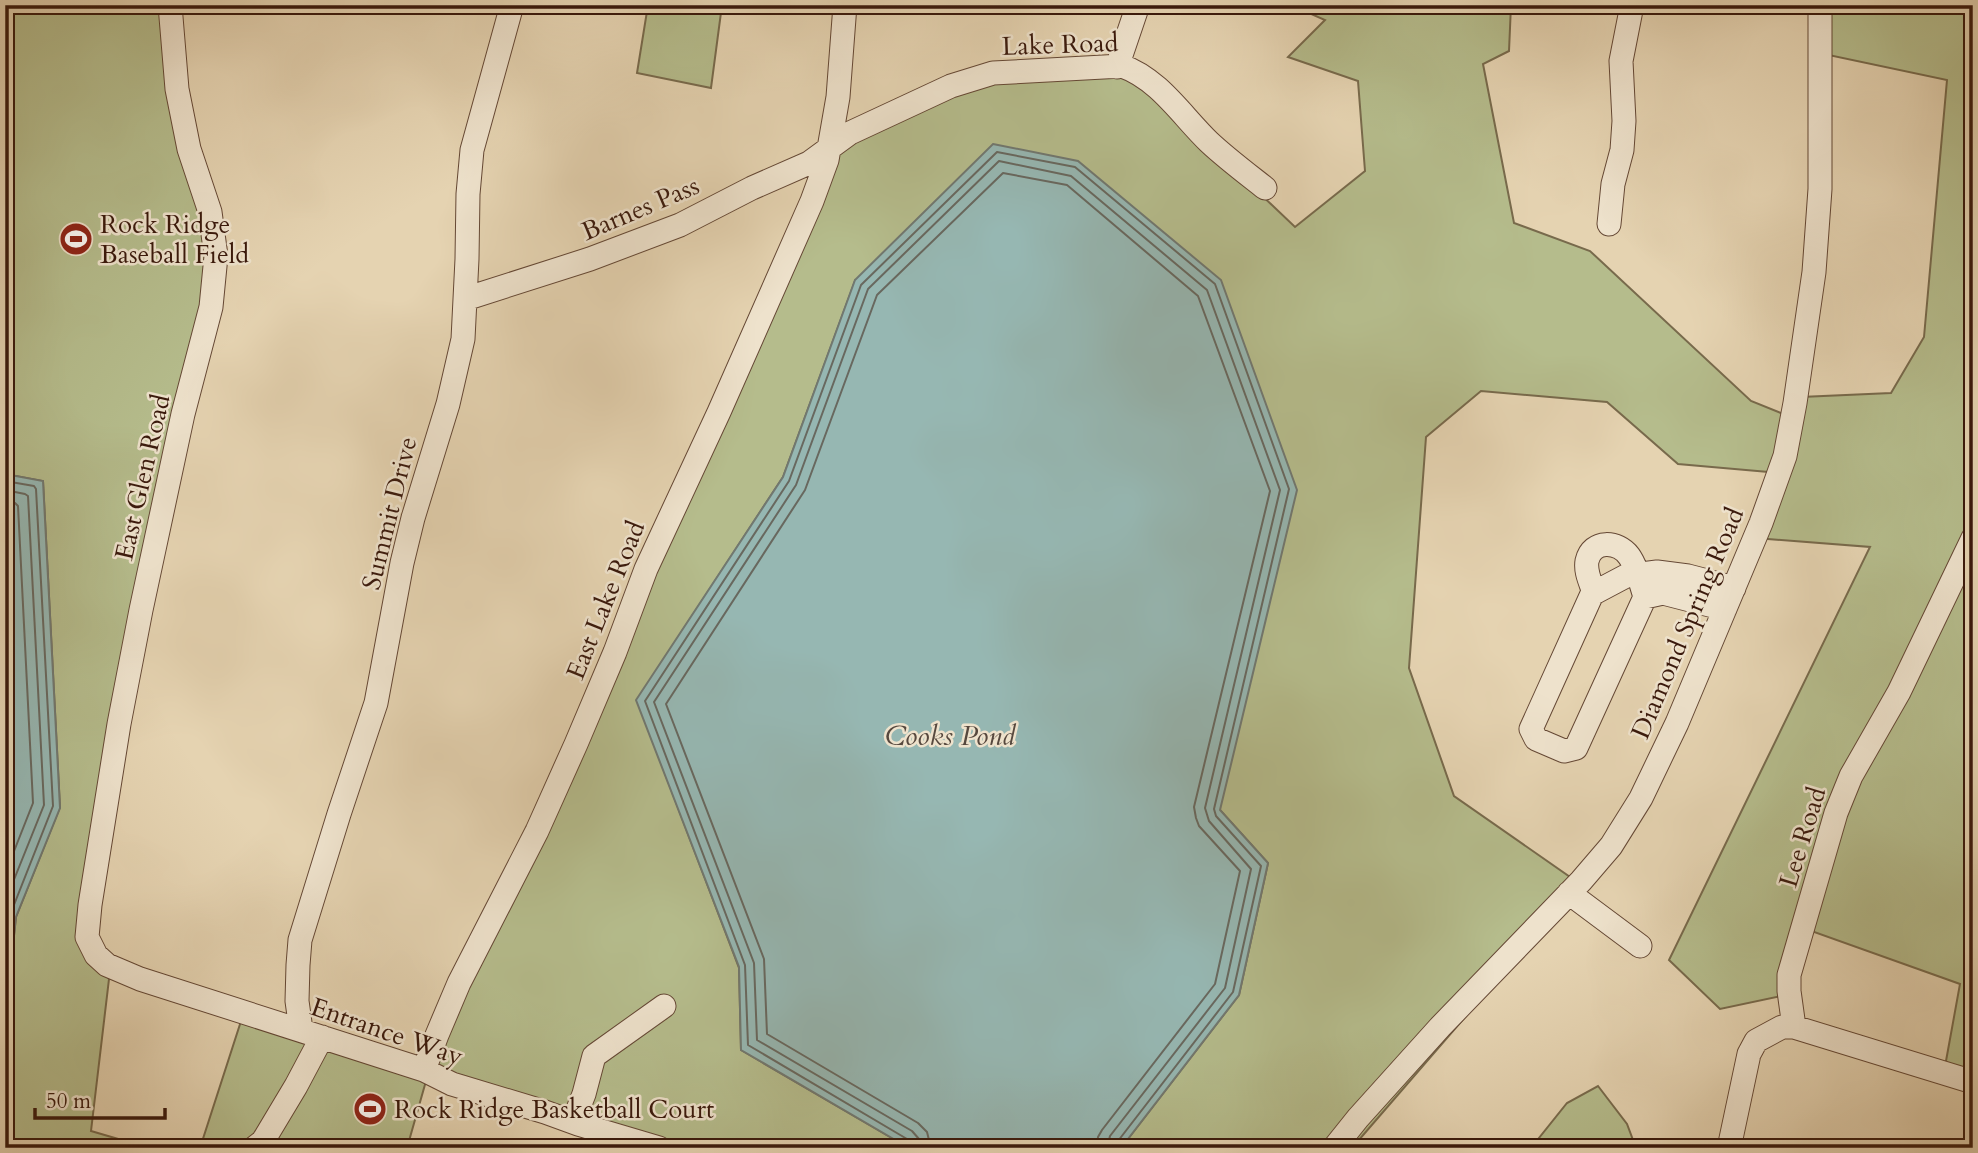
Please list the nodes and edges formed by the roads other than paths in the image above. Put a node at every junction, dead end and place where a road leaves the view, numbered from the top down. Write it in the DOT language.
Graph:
graph roads {
  1 [pos="170,5"];
  2 [pos="512,5"];
  3 [pos="845,5"];
  4 [pos="1138,5"];
  5 [pos="1632,5"];
  6 [pos="1820,5"];
  7 [pos="1117,67"];
  8 [pos="829,148"];
  9 [pos="1265,188"];
  10 [pos="1609,224"];
  11 [pos="465,299"];
  12 [pos="1973,538"];
  13 [pos="1637,574"];
  14 [pos="1594,593"];
  15 [pos="1645,597"];
  16 [pos="1729,598"];
  17 [pos="1569,893"];
  18 [pos="1640,946"];
  19 [pos="101,959"];
  20 [pos="664,1006"];
  21 [pos="1794,1027"];
  22 [pos="312,1034"];
  23 [pos="424,1070"];
  24 [pos="1973,1082"];
  25 [pos="573,1122"];
  26 [pos="596,1139"];
  27 [pos="254,1148"];
  28 [pos="659,1148"];
  29 [pos="1334,1148"];
  30 [pos="1729,1148"];
  1 -- 19 [label="street, East Glen Road"];
  2 -- 11 [label="street, Summit Drive"];
  3 -- 8 [label="street, East Lake Road"];
  4 -- 7 [label="street"];
  5 -- 10 [label="street"];
  6 -- 16 [label="street, Diamond Spring Road"];
  7 -- 8 [label="street, Lake Road"];
  7 -- 9 [label="street, Lake Road"];
  8 -- 11 [label="street, Barnes Pass"];
  8 -- 23 [label="street, East Lake Road"];
  11 -- 22 [label="street, Summit Drive"];
  12 -- 21 [label="street, Lee Road"];
  13 -- 14 [label="street"];
  13 -- 14 [label="street"];
  13 -- 15 [label="street"];
  13 -- 16 [label="street"];
  14 -- 15 [label="street"];
  15 -- 16 [label="street"];
  16 -- 17 [label="street, Diamond Spring Road"];
  17 -- 18 [label="street"];
  17 -- 29 [label="street, Diamond Spring Road"];
  19 -- 22 [label="street, Entrance Way"];
  20 -- 25 [label="street"];
  21 -- 24 [label="street"];
  21 -- 30 [label="street"];
  22 -- 23 [label="street, Entrance Way"];
  22 -- 27 [label="street"];
  23 -- 25 [label="street, Entrance Way"];
  25 -- 26 [label="street, Entrance Way"];
  26 -- 28 [label="street, Entrance Way"];
}
